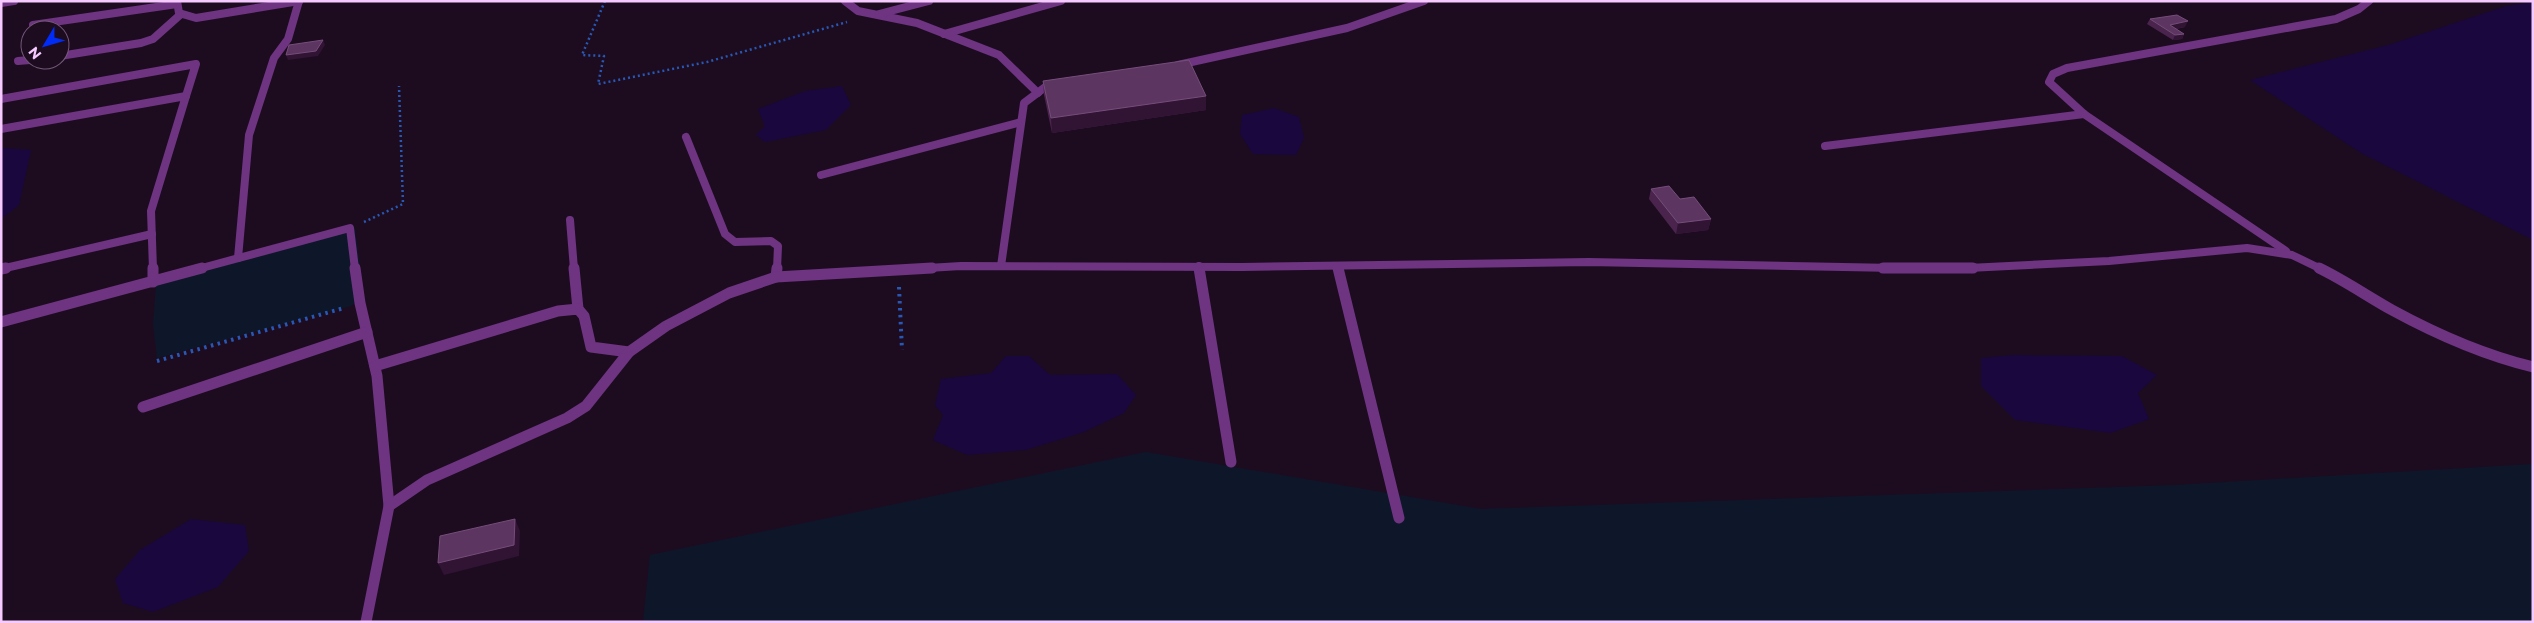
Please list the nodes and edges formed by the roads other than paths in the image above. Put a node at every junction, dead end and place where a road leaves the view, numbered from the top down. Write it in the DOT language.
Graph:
graph roads {
  1 [pos="14,1"];
  2 [pos="299,1"];
  3 [pos="845,1"];
  4 [pos="928,1"];
  5 [pos="1061,1"];
  6 [pos="1424,1"];
  7 [pos="2369,1"];
  8 [pos="177,2"];
  9 [pos="1,3"];
  10 [pos="181,14"];
  11 [pos="875,15"];
  12 [pos="64,20"];
  13 [pos="944,34"];
  14 [pos="70,54"];
  15 [pos="1169,66"];
  16 [pos="1065,82"];
  17 [pos="1038,92"];
  18 [pos="186,96"];
  19 [pos="1,99"];
  20 [pos="2084,114"];
  21 [pos="1021,122"];
  22 [pos="1,128"];
  23 [pos="686,137"];
  24 [pos="1825,146"];
  25 [pos="821,175"];
  26 [pos="570,220"];
  27 [pos="152,234"];
  28 [pos="2292,255"];
  29 [pos="238,258"];
  30 [pos="1001,266"];
  31 [pos="1199,266"];
  32 [pos="1338,266"];
  33 [pos="1,269"];
  34 [pos="776,277"];
  35 [pos="153,282"];
  36 [pos="578,309"];
  37 [pos="1,322"];
  38 [pos="367,332"];
  39 [pos="629,352"];
  40 [pos="375,366"];
  41 [pos="2533,367"];
  42 [pos="143,406"];
  43 [pos="1231,462"];
  44 [pos="389,506"];
  45 [pos="1399,518"];
  46 [pos="366,622"];
  1 -- 9 [label="street"];
  2 -- 10 [label="street"];
  2 -- 29 [label="street"];
  3 -- 11 [label="street"];
  4 -- 11 [label="street"];
  5 -- 13 [label="street"];
  6 -- 15 [label="street"];
  7 -- 20 [label="street"];
  8 -- 10 [label="street"];
  8 -- 12 [label="street"];
  10 -- 14 [label="street"];
  11 -- 13 [label="street"];
  13 -- 17 [label="street"];
  16 -- 17 [label="street"];
  17 -- 21 [label="street"];
  18 -- 19 [label="street"];
  18 -- 22 [label="street"];
  18 -- 27 [label="street"];
  20 -- 24 [label="street"];
  20 -- 28 [label="street"];
  21 -- 25 [label="street"];
  21 -- 30 [label="street"];
  23 -- 34 [label="street"];
  26 -- 36 [label="street"];
  27 -- 33 [label="street"];
  27 -- 35 [label="street"];
  28 -- 32 [label="street"];
  28 -- 41 [label="street"];
  29 -- 35 [label="street"];
  29 -- 38 [label="street"];
  30 -- 31 [label="street"];
  30 -- 34 [label="street"];
  31 -- 32 [label="street"];
  31 -- 43 [label="street"];
  32 -- 45 [label="street"];
  34 -- 39 [label="street"];
  35 -- 37 [label="street"];
  36 -- 39 [label="street"];
  36 -- 40 [label="street"];
  38 -- 40 [label="street"];
  38 -- 42 [label="street"];
  39 -- 44 [label="street"];
  40 -- 44 [label="street"];
  44 -- 46 [label="street"];
}
